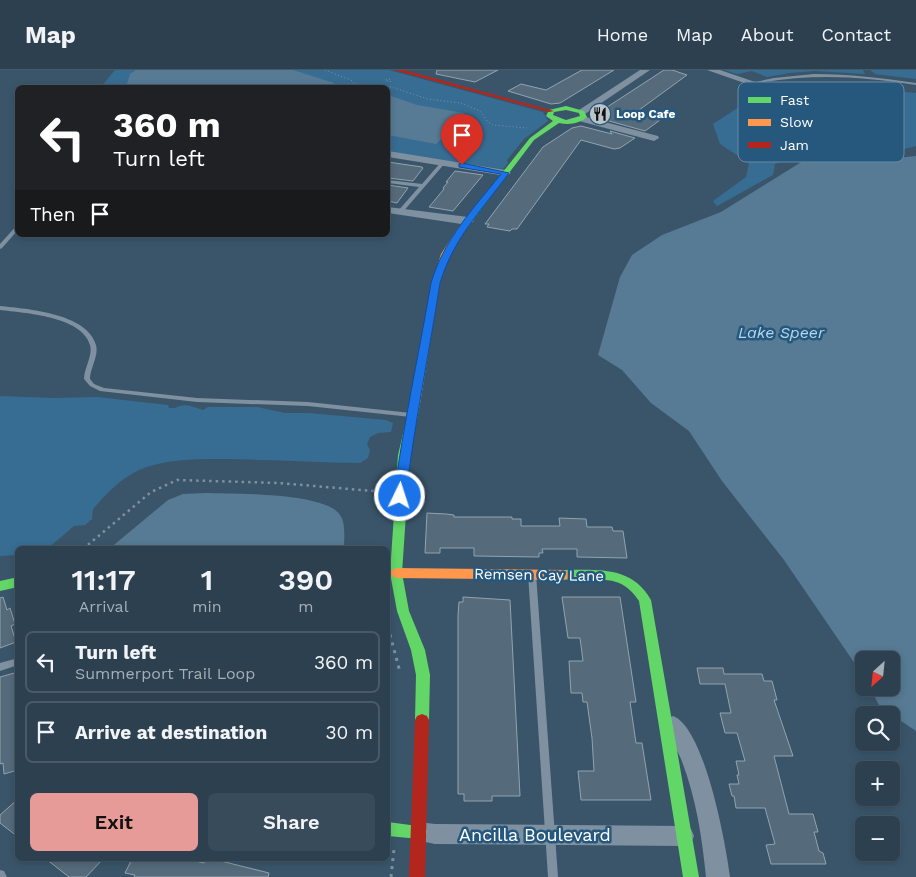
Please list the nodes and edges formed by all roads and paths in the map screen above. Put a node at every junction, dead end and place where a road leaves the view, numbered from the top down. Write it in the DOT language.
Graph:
graph roads {
  1 [pos="325,70"];
  2 [pos="397,70"];
  3 [pos="630,70"];
  4 [pos="646,70"];
  5 [pos="711,70"];
  6 [pos="386,82"];
  7 [pos="750,82"];
  8 [pos="757,82"];
  9 [pos="901,82"];
  10 [pos="354,85"];
  11 [pos="380,85"];
  12 [pos="390,87"];
  13 [pos="566,108"];
  14 [pos="554,116"];
  15 [pos="582,116"];
  16 [pos="531,129"];
  17 [pos="654,138"];
  18 [pos="390,154"];
  19 [pos="444,162"];
  20 [pos="506,173"];
  21 [pos="390,181"];
  22 [pos="423,186"];
  23 [pos="390,210"];
  24 [pos="400,212"];
  25 [pos="468,221"];
  26 [pos="15,230"];
  27 [pos="0,247"];
  28 [pos="0,308"];
  29 [pos="413,415"];
  30 [pos="385,492"];
  31 [pos="87,546"];
  32 [pos="396,573"];
  33 [pos="532,574"];
  34 [pos="15,583"];
  35 [pos="0,586"];
  36 [pos="390,634"];
  37 [pos="15,662"];
  38 [pos="0,667"];
  39 [pos="402,678"];
  40 [pos="666,714"];
  41 [pos="392,829"];
  42 [pos="419,832"];
  43 [pos="550,834"];
  44 [pos="683,836"];
  45 [pos="392,877"];
  46 [pos="417,877"];
  47 [pos="553,877"];
  48 [pos="690,877"];
  49 [pos="718,877"];
  1 -- 10 [label="path"];
  2 -- 14 [label="street"];
  3 -- 13 [label="street"];
  4 -- 15 [label="street"];
  5 -- 7 [label="street"];
  6 -- 11 [label="path"];
  8 -- 9 [label="lane"];
  12 -- 16 [label="path"];
  13 -- 14 [label="street"];
  13 -- 15 [label="street"];
  14 -- 15 [label="street"];
  14 -- 20 [label="street"];
  15 -- 17 [label="street"];
  18 -- 19 [label="street"];
  19 -- 20 [label="street"];
  19 -- 22 [label="lane"];
  20 -- 25 [label="street"];
  21 -- 22 [label="lane"];
  22 -- 24 [label="lane"];
  23 -- 24 [label="street"];
  24 -- 25 [label="street"];
  25 -- 29 [label="street"];
  26 -- 27 [label="lane"];
  28 -- 29 [label="lane"];
  29 -- 32 [label="street"];
  30 -- 31 [label="path"];
  32 -- 33 [label="street, Remsen Cay Lane"];
  32 -- 42 [label="street"];
  33 -- 40 [label="street, Remsen Cay Lane"];
  33 -- 43 [label="lane"];
  34 -- 35 [label="street"];
  36 -- 39 [label="path"];
  37 -- 38 [label="lane"];
  40 -- 44 [label="street, Remsen Cay Lane"];
  40 -- 49 [label="street, Remsen Cay Lane"];
  41 -- 42 [label="street, Ancilla Boulevard"];
  41 -- 45 [label="path"];
  42 -- 43 [label="street, Ancilla Boulevard"];
  42 -- 46 [label="street"];
  43 -- 44 [label="street, Ancilla Boulevard"];
  43 -- 47 [label="lane"];
  44 -- 48 [label="street, Remsen Cay Lane"];
}
